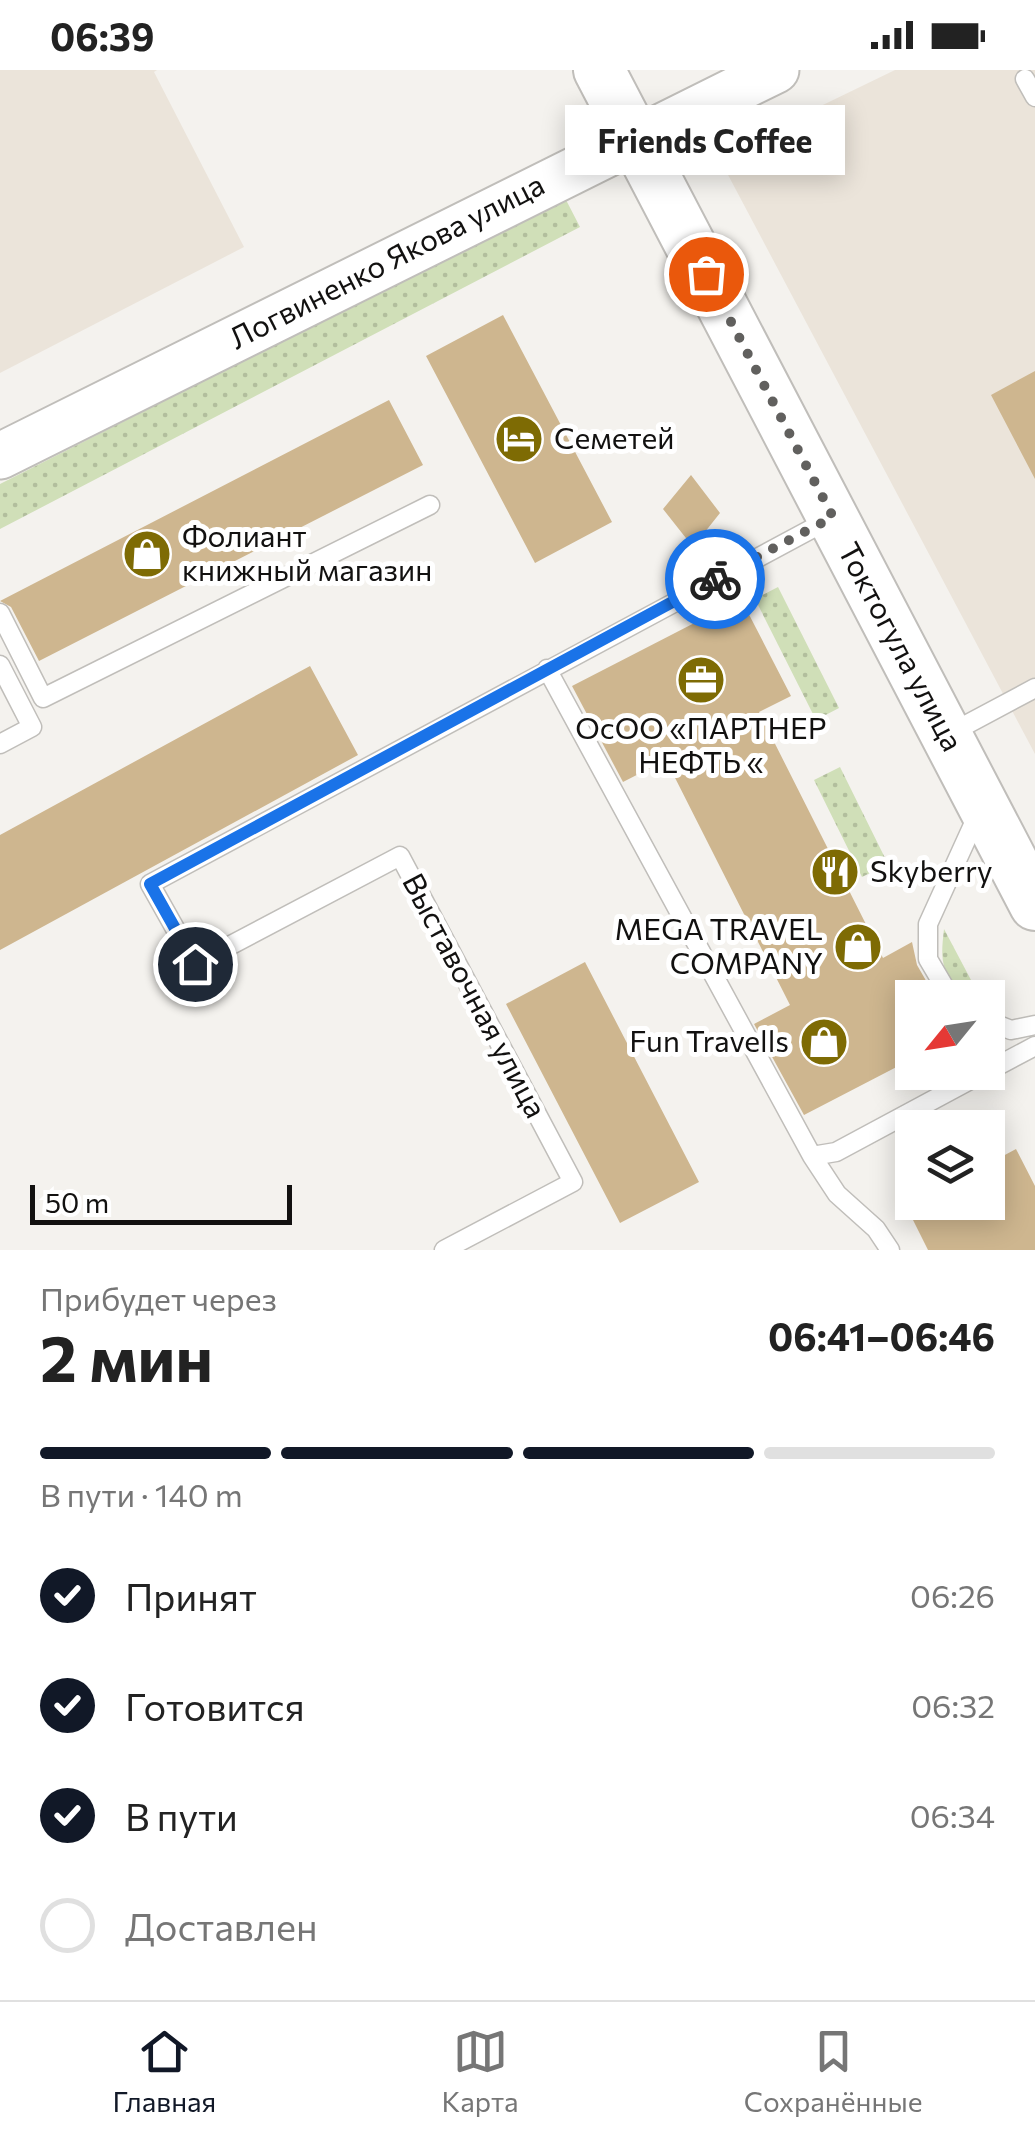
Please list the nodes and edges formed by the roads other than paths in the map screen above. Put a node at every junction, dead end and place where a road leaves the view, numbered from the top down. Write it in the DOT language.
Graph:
graph roads {
  1 [pos="600,70"];
  2 [pos="776,70"];
  3 [pos="1025,79"];
  4 [pos="1035,97"];
  5 [pos="635,139"];
  6 [pos="0,456"];
  7 [pos="430,505"];
  8 [pos="833,517"];
  9 [pos="0,613"];
  10 [pos="0,665"];
  11 [pos="547,669"];
  12 [pos="1035,688"];
  13 [pos="947,736"];
  14 [pos="0,744"];
  15 [pos="982,804"];
  16 [pos="1035,905"];
  17 [pos="940,980"];
  18 [pos="1035,1024"];
  19 [pos="1005,1028"];
  20 [pos="1035,1046"];
  21 [pos="1005,1062"];
  22 [pos="952,1090"];
  23 [pos="812,1156"];
  24 [pos="444,1250"];
  25 [pos="890,1250"];
  1 -- 5 [label="main road, Токтогула улица"];
  2 -- 5 [label="street, Логвиненко Якова улица"];
  3 -- 4 [label="lane"];
  5 -- 6 [label="street, Логвиненко Якова улица"];
  5 -- 8 [label="main road, Токтогула улица"];
  7 -- 9 [label="lane"];
  8 -- 11 [label="lane, Выставочная улица"];
  8 -- 13 [label="main road, Токтогула улица"];
  10 -- 14 [label="lane"];
  11 -- 23 [label="lane"];
  11 -- 24 [label="lane, Выставочная улица"];
  12 -- 13 [label="lane"];
  13 -- 15 [label="main road, Токтогула улица"];
  15 -- 16 [label="main road, Токтогула улица"];
  15 -- 17 [label="lane"];
  18 -- 19 [label="lane"];
  20 -- 21 [label="lane"];
  22 -- 23 [label="lane"];
  23 -- 25 [label="lane"];
}
